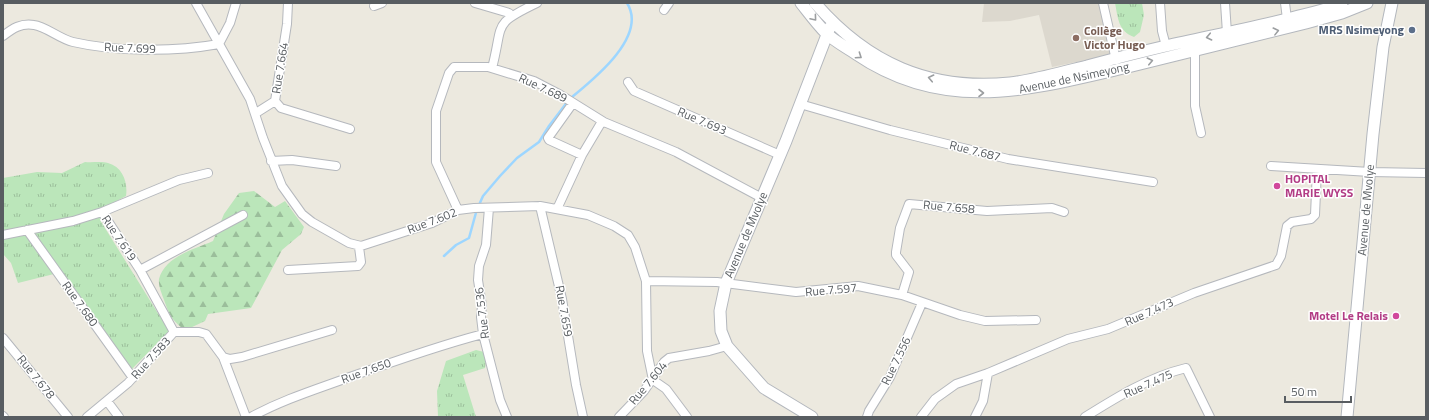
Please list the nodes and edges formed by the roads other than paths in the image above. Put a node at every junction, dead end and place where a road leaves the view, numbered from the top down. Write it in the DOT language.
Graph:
graph roads {
  1 [pos="196,3"];
  2 [pos="236,3"];
  3 [pos="288,3"];
  4 [pos="475,3"];
  5 [pos="510,3"];
  6 [pos="537,3"];
  7 [pos="669,3"];
  8 [pos="801,3"];
  9 [pos="815,3"];
  10 [pos="1103,3"];
  11 [pos="1160,3"];
  12 [pos="1226,3"];
  13 [pos="1285,3"];
  14 [pos="1342,3"];
  15 [pos="1367,3"];
  16 [pos="1392,3"];
  17 [pos="664,10"];
  18 [pos="509,15"];
  19 [pos="1287,19"];
  20 [pos="833,23"];
  21 [pos="1227,33"];
  22 [pos="827,34"];
  23 [pos="3,36"];
  24 [pos="219,44"];
  25 [pos="1166,46"];
  26 [pos="1195,50"];
  27 [pos="1116,60"];
  28 [pos="492,68"];
  29 [pos="628,82"];
  30 [pos="275,101"];
  31 [pos="573,102"];
  32 [pos="800,104"];
  33 [pos="256,113"];
  34 [pos="604,122"];
  35 [pos="350,129"];
  36 [pos="1201,133"];
  37 [pos="582,155"];
  38 [pos="780,155"];
  39 [pos="271,161"];
  40 [pos="336,166"];
  41 [pos="1271,166"];
  42 [pos="1317,169"];
  43 [pos="1370,172"];
  44 [pos="208,173"];
  45 [pos="1426,173"];
  46 [pos="1153,182"];
  47 [pos="762,198"];
  48 [pos="540,206"];
  49 [pos="490,208"];
  50 [pos="557,209"];
  51 [pos="458,210"];
  52 [pos="102,212"];
  53 [pos="1064,212"];
  54 [pos="243,214"];
  55 [pos="27,230"];
  56 [pos="3,235"];
  57 [pos="359,247"];
  58 [pos="140,270"];
  59 [pos="288,270"];
  60 [pos="646,281"];
  61 [pos="726,284"];
  62 [pos="902,295"];
  63 [pos="922,303"];
  64 [pos="1036,320"];
  65 [pos="332,330"];
  66 [pos="174,332"];
  67 [pos="483,334"];
  68 [pos="3,338"];
  69 [pos="727,346"];
  70 [pos="222,357"];
  71 [pos="988,373"];
  72 [pos="133,378"];
  73 [pos="653,380"];
  74 [pos="107,400"];
  75 [pos="68,417"];
  76 [pos="87,417"];
  77 [pos="119,417"];
  78 [pos="246,417"];
  79 [pos="251,417"];
  80 [pos="507,417"];
  81 [pos="583,417"];
  82 [pos="619,417"];
  83 [pos="687,417"];
  84 [pos="812,417"];
  85 [pos="867,417"];
  86 [pos="921,417"];
  87 [pos="975,417"];
  88 [pos="1085,417"];
  89 [pos="1210,417"];
  90 [pos="1348,417"];
  1 -- 24 [label="street"];
  2 -- 24 [label="street"];
  3 -- 30 [label="street, Rue 7.664"];
  4 -- 18 [label="street"];
  5 -- 18 [label="street"];
  6 -- 18 [label="street"];
  7 -- 17 [label="street"];
  8 -- 22 [label="main road, Avenue de Nsimeyong, one-way"];
  9 -- 20 [label="main road, Avenue de Nsimeyong"];
  10 -- 27 [label="street"];
  11 -- 25 [label="street"];
  12 -- 21 [label="street"];
  13 -- 19 [label="street"];
  14 -- 19 [label="main road, Avenue de Nsimeyong"];
  26 -- 15 [label="main road, Avenue de Nsimeyong, one-way"];
  16 -- 43 [label="main road, Avenue de Mvolye"];
  18 -- 28 [label="street"];
  19 -- 21 [label="main road, Avenue de Nsimeyong"];
  20 -- 22 [label="main road, Avenue de Mvolye"];
  27 -- 20 [label="main road, Avenue de Nsimeyong, one-way"];
  21 -- 25 [label="main road, Avenue de Nsimeyong, one-way"];
  22 -- 26 [label="main road, Avenue de Nsimeyong, one-way"];
  22 -- 32 [label="main road, Avenue de Mvolye"];
  23 -- 24 [label="street, Rue 7.699"];
  24 -- 33 [label="street"];
  25 -- 27 [label="main road, Avenue de Nsimeyong"];
  26 -- 36 [label="street"];
  28 -- 31 [label="street, Rue 7.689"];
  28 -- 51 [label="street, Rue 7.689"];
  29 -- 38 [label="street, Rue 7.693"];
  30 -- 33 [label="street"];
  30 -- 35 [label="street, Rue 7.664"];
  31 -- 34 [label="street, Rue 7.689"];
  31 -- 37 [label="street"];
  32 -- 38 [label="main road, Avenue de Mvolye"];
  32 -- 46 [label="street, Rue 7.687"];
  33 -- 39 [label="street"];
  34 -- 37 [label="street"];
  34 -- 47 [label="street, Rue 7.689"];
  37 -- 50 [label="street"];
  38 -- 47 [label="main road, Avenue de Mvolye"];
  39 -- 40 [label="street"];
  39 -- 57 [label="street"];
  41 -- 42 [label="street"];
  42 -- 43 [label="street"];
  42 -- 71 [label="street, Rue 7.473"];
  43 -- 45 [label="street"];
  43 -- 90 [label="main road, Avenue de Mvolye"];
  44 -- 52 [label="street"];
  47 -- 61 [label="main road, Avenue de Mvolye"];
  48 -- 49 [label="street, Rue 7.602"];
  48 -- 50 [label="street, Rue 7.602"];
  48 -- 81 [label="street, Rue 7.659"];
  49 -- 51 [label="street, Rue 7.602"];
  49 -- 67 [label="street, Rue 7.536"];
  50 -- 60 [label="street, Rue 7.602"];
  51 -- 57 [label="street, Rue 7.602"];
  52 -- 55 [label="street, Rue 7.619"];
  52 -- 58 [label="street, Rue 7.619"];
  53 -- 62 [label="street, Rue 7.658"];
  54 -- 58 [label="street"];
  55 -- 56 [label="street, Rue 7.619"];
  55 -- 72 [label="street, Rue 7.680"];
  57 -- 59 [label="street"];
  58 -- 66 [label="street, Rue 7.619"];
  60 -- 61 [label="street, Rue 7.597"];
  60 -- 73 [label="street, Rue 7.602"];
  61 -- 62 [label="street, Rue 7.597"];
  61 -- 69 [label="main road, Avenue de Mvolye"];
  62 -- 63 [label="street, Rue 7.597"];
  63 -- 64 [label="street, Rue 7.597"];
  63 -- 85 [label="street, Rue 7.556"];
  65 -- 70 [label="street"];
  66 -- 70 [label="street, Rue 7.583"];
  66 -- 72 [label="street, Rue 7.583"];
  67 -- 79 [label="street, Rue 7.650"];
  67 -- 80 [label="street, Rue 7.536"];
  68 -- 75 [label="street, Rue 7.678"];
  69 -- 73 [label="street, Rue 7.604"];
  69 -- 84 [label="main road, Avenue de Mvolye"];
  70 -- 78 [label="street, Rue 7.583"];
  71 -- 86 [label="street, Rue 7.473"];
  71 -- 87 [label="street"];
  72 -- 74 [label="street, Rue 7.583"];
  73 -- 82 [label="street, Rue 7.604"];
  73 -- 83 [label="street"];
  74 -- 76 [label="street, Rue 7.583"];
  74 -- 77 [label="street"];
  88 -- 89 [label="street, Rue 7.475"];
}
